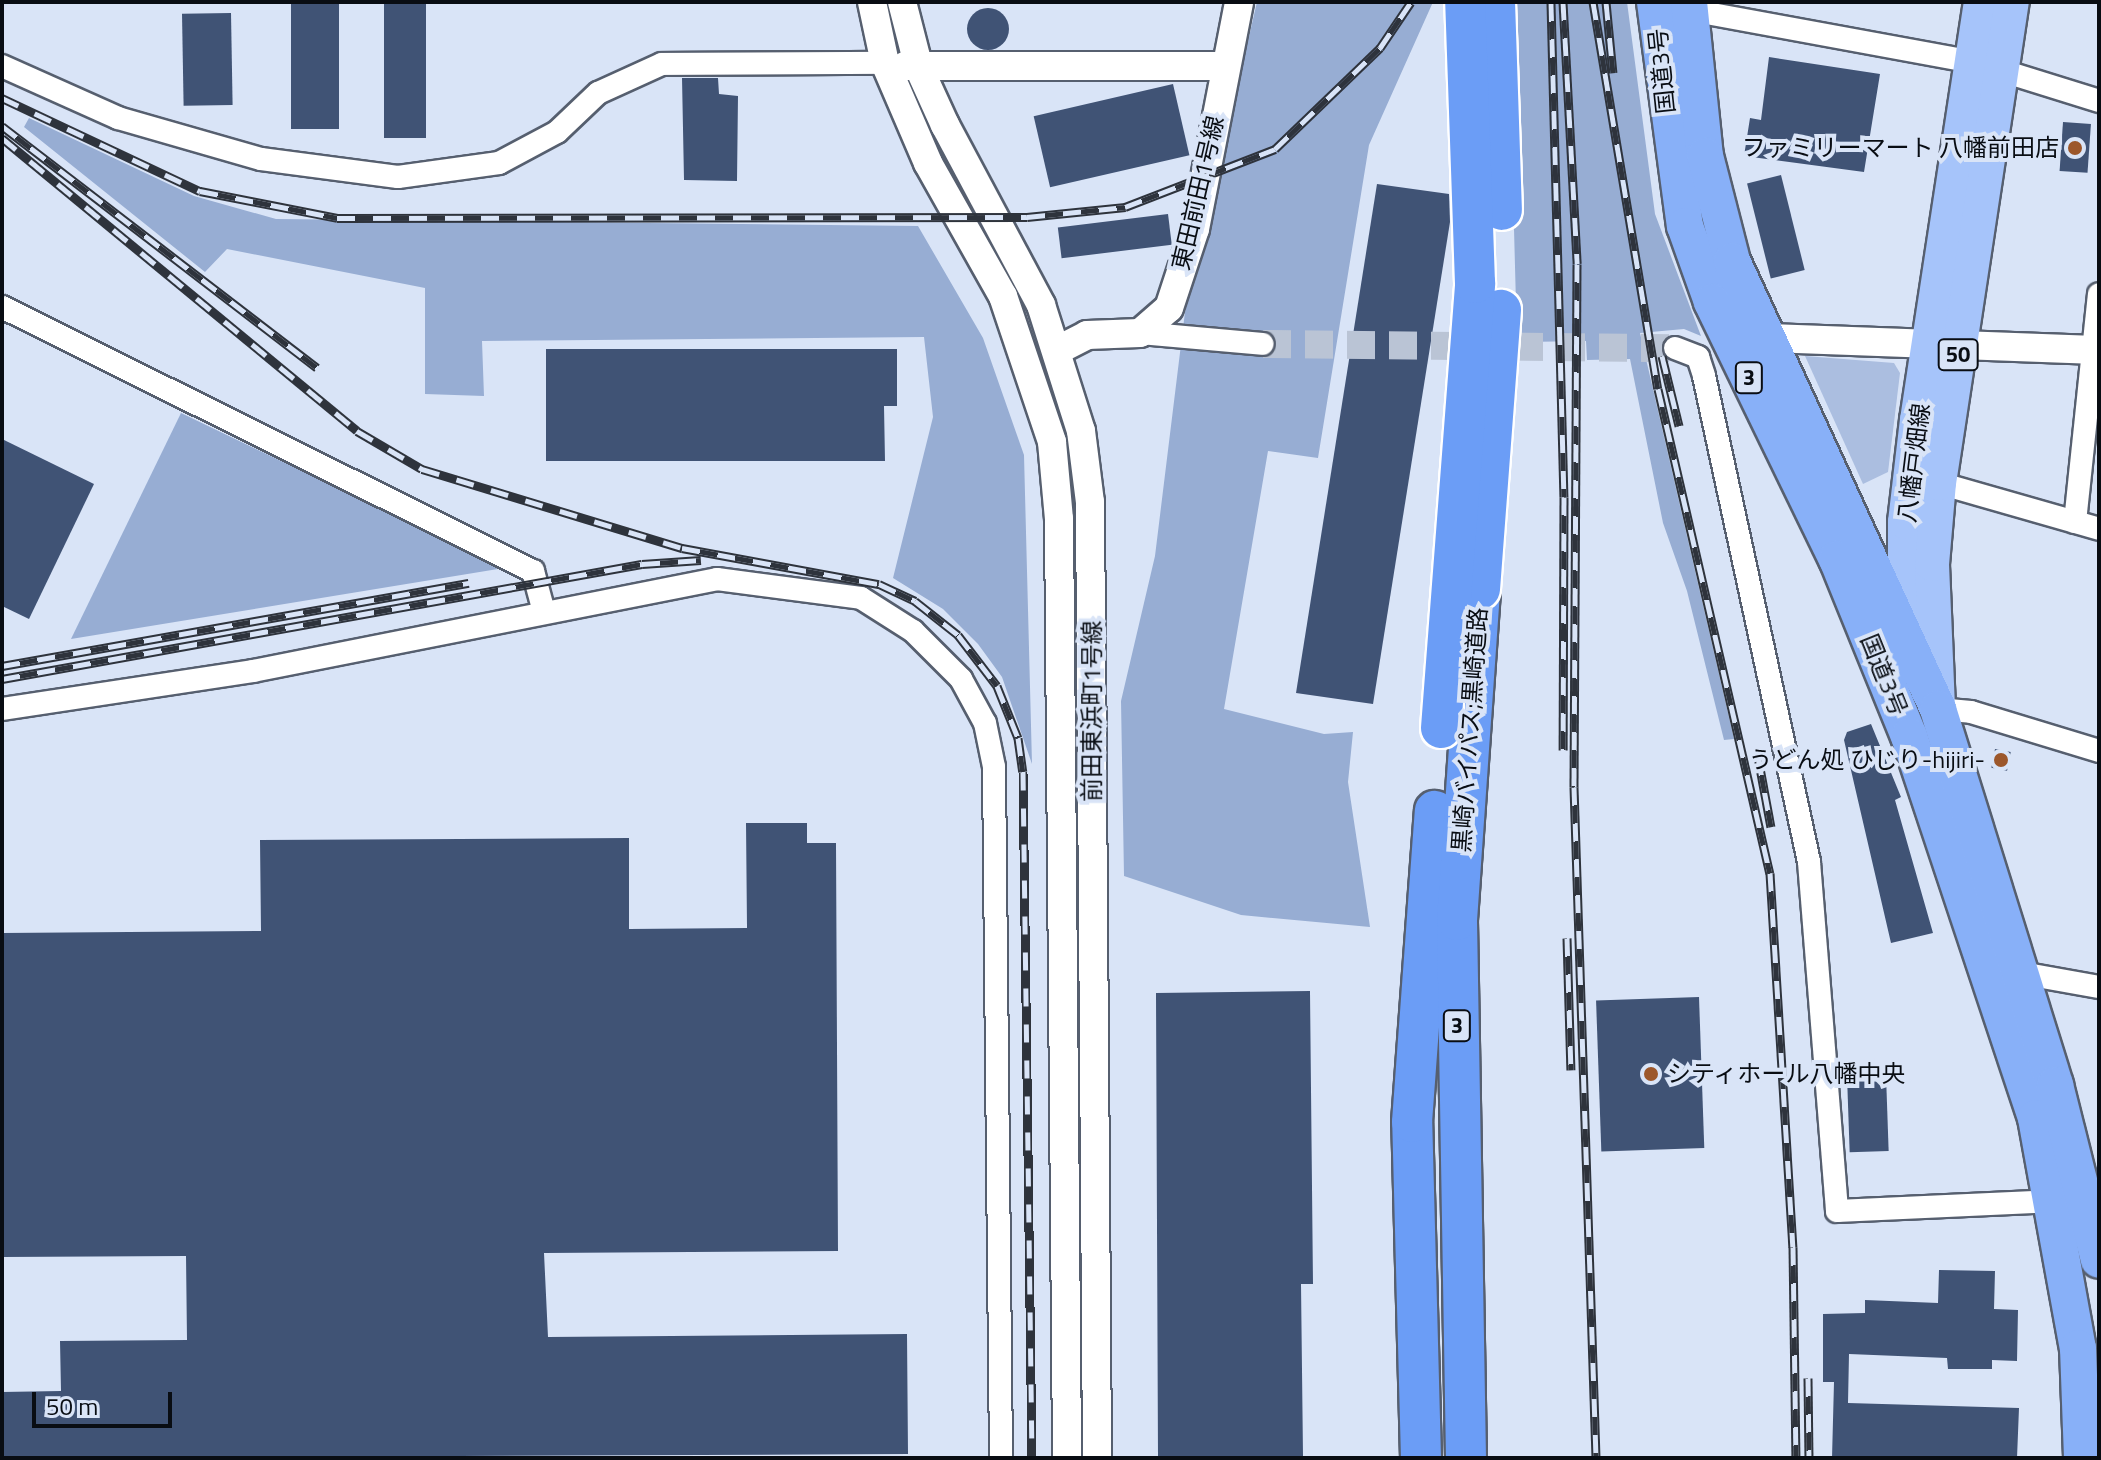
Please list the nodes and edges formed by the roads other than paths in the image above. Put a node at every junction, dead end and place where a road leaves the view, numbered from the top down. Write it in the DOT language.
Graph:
graph roads {
  1 [pos="872,2"];
  2 [pos="902,2"];
  3 [pos="1239,2"];
  4 [pos="1465,2"];
  5 [pos="1495,2"];
  6 [pos="1655,2"];
  7 [pos="1981,2"];
  8 [pos="2012,2"];
  9 [pos="1689,6"];
  10 [pos="885,63"];
  11 [pos="1988,65"];
  12 [pos="2,66"];
  13 [pos="1225,66"];
  14 [pos="919,68"];
  15 [pos="2099,101"];
  16 [pos="2099,294"];
  17 [pos="2,307"];
  18 [pos="1140,333"];
  19 [pos="1770,338"];
  20 [pos="1946,343"];
  21 [pos="1263,344"];
  22 [pos="1675,348"];
  23 [pos="1058,350"];
  24 [pos="2095,350"];
  25 [pos="1939,483"];
  26 [pos="2075,522"];
  27 [pos="2099,529"];
  28 [pos="544,612"];
  29 [pos="1904,633"];
  30 [pos="2,709"];
  31 [pos="1938,709"];
  32 [pos="1453,735"];
  33 [pos="1909,736"];
  34 [pos="2099,751"];
  35 [pos="2021,973"];
  36 [pos="2099,987"];
  37 [pos="2056,1201"];
  38 [pos="2099,1260"];
  39 [pos="2094,1405"];
  40 [pos="1001,1458"];
  41 [pos="1067,1458"];
  42 [pos="1097,1458"];
  43 [pos="1421,1458"];
  44 [pos="1442,1458"];
  45 [pos="1466,1458"];
  46 [pos="1494,1458"];
  47 [pos="2082,1458"];
  1 -- 10 [label="street, 前田東浜町1号線"];
  2 -- 14 [label="street, 前田東浜町1号線"];
  3 -- 13 [label="street, 東田前田1号線"];
  4 -- 32 [label="highway, 黒崎バイパス;黒崎道路 / 3, bridge"];
  5 -- 32 [label="highway, 黒崎バイパス;黒崎道路 / 3, bridge"];
  6 -- 33 [label="highway, 国道3号 / 3"];
  7 -- 11 [label="main road, 八幡戸畑線 / 50"];
  8 -- 11 [label="main road, 八幡戸畑線 / 50"];
  9 -- 11 [label="street"];
  9 -- 19 [label="highway, 国道3号 / 3"];
  10 -- 12 [label="street"];
  10 -- 14 [label="street"];
  10 -- 41 [label="street, 前田東浜町1号線"];
  11 -- 15 [label="street"];
  11 -- 20 [label="main road, 八幡戸畑線 / 50"];
  13 -- 14 [label="street"];
  13 -- 18 [label="street, 東田前田1号線"];
  14 -- 23 [label="street, 前田東浜町1号線"];
  16 -- 24 [label="street"];
  17 -- 28 [label="street"];
  18 -- 21 [label="street"];
  18 -- 23 [label="street"];
  19 -- 20 [label="street"];
  19 -- 29 [label="highway, 国道3号 / 3"];
  20 -- 24 [label="street"];
  20 -- 25 [label="main road, 八幡戸畑線 / 50"];
  20 -- 29 [label="main road, 八幡戸畑線 / 50"];
  22 -- 37 [label="street"];
  23 -- 42 [label="street, 前田東浜町1号線"];
  24 -- 26 [label="street"];
  25 -- 26 [label="street"];
  25 -- 31 [label="main road, 八幡戸畑線 / 50"];
  26 -- 27 [label="street"];
  28 -- 30 [label="street"];
  28 -- 40 [label="street"];
  29 -- 31 [label="highway, 国道3号 / 3"];
  29 -- 33 [label="main road, 八幡戸畑線 / 50"];
  31 -- 34 [label="street"];
  31 -- 35 [label="highway, 国道3号 / 3"];
  32 -- 43 [label="highway"];
  32 -- 44 [label="highway, 黒崎バイパス;黒崎道路 / 3"];
  32 -- 45 [label="highway, 黒崎バイパス;黒崎道路 / 3"];
  32 -- 46 [label="highway"];
  33 -- 37 [label="highway, 国道3号 / 3"];
  35 -- 36 [label="street"];
  35 -- 38 [label="highway, 国道3号 / 3"];
  37 -- 39 [label="highway, 国道3号 / 3"];
  39 -- 47 [label="highway, 国道3号 / 3"];
}
